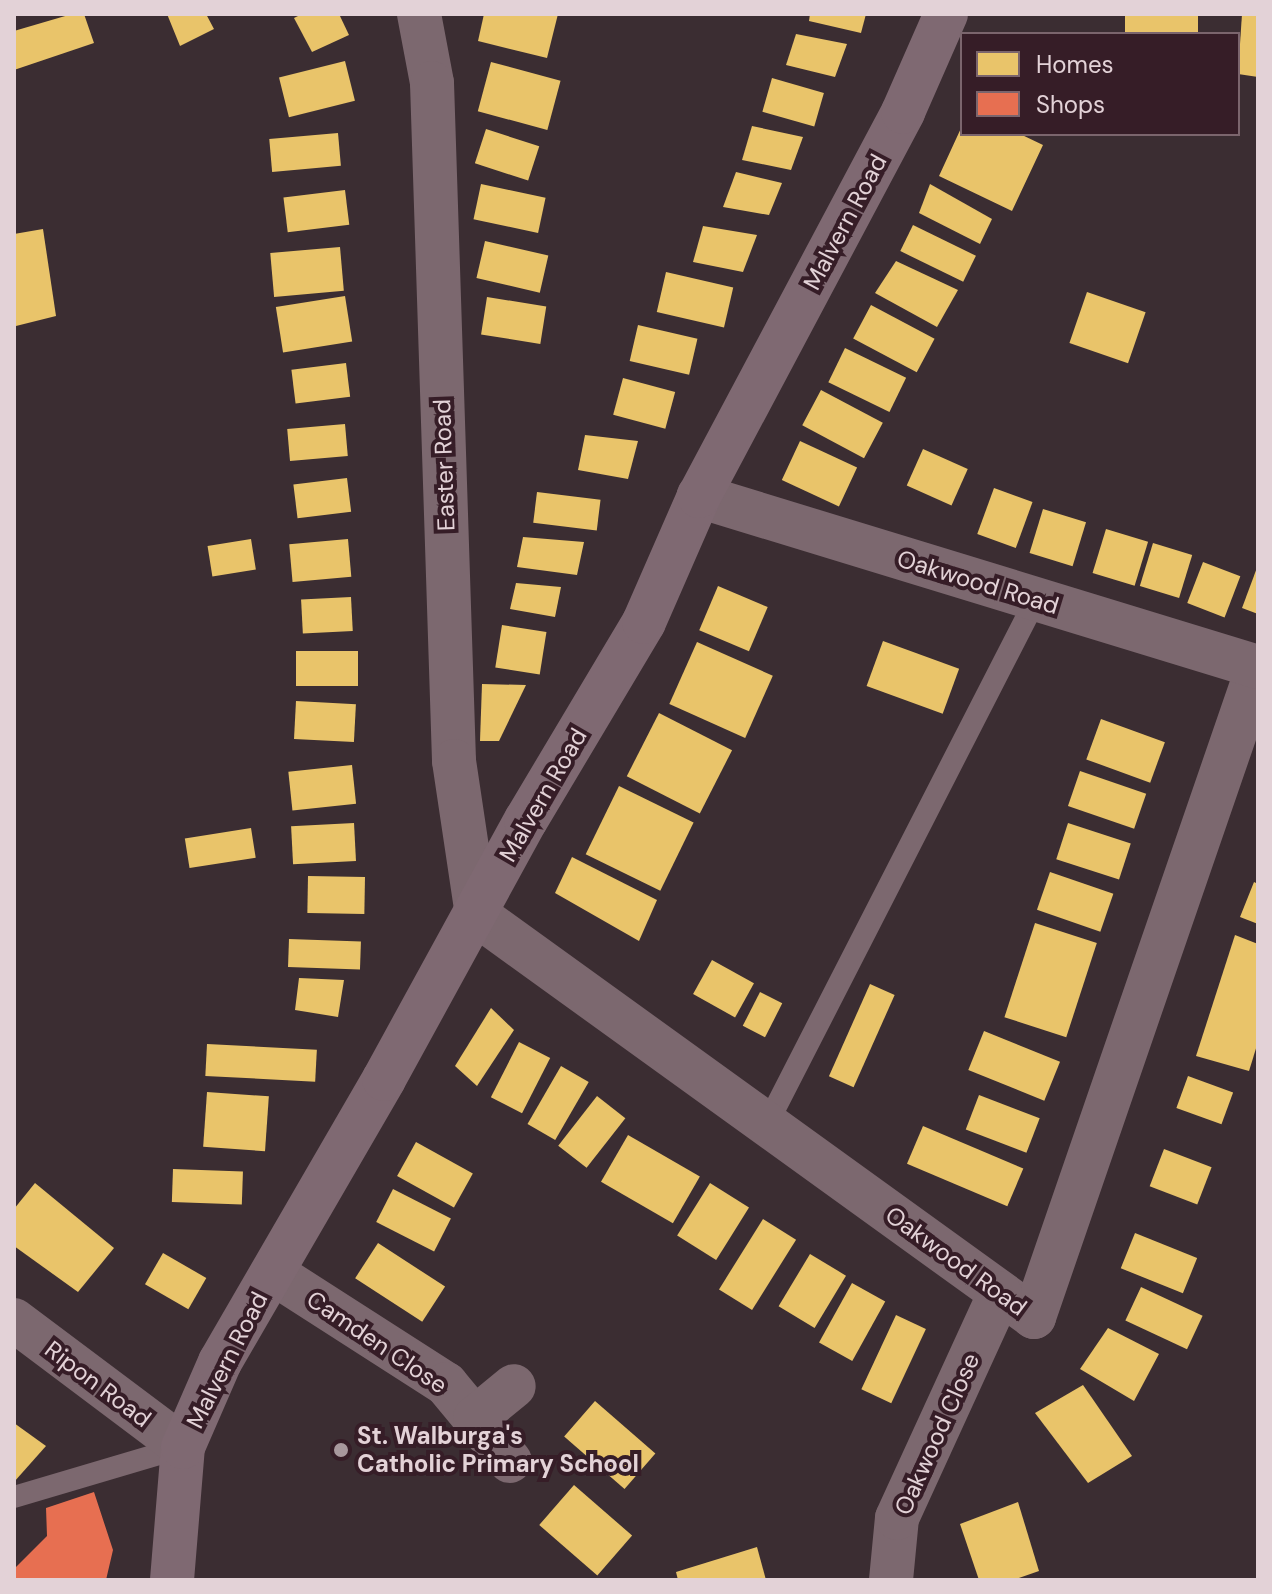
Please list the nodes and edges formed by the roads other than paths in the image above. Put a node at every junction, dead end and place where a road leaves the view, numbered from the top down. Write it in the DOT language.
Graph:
graph roads {
  1 [pos="419,14"];
  2 [pos="946,14"];
  3 [pos="699,496"];
  4 [pos="1036,599"];
  5 [pos="477,915"];
  6 [pos="767,1124"];
  7 [pos="273,1273"];
  8 [pos="1000,1293"];
  9 [pos="14,1320"];
  10 [pos="514,1386"];
  11 [pos="475,1418"];
  12 [pos="183,1447"];
  13 [pos="510,1461"];
  14 [pos="14,1497"];
  15 [pos="172,1580"];
  16 [pos="891,1580"];
  1 -- 5 [label="street, Easter Road"];
  2 -- 3 [label="street, Malvern Road"];
  3 -- 4 [label="street, Oakwood Road"];
  3 -- 5 [label="street, Malvern Road"];
  4 -- 6 [label="lane"];
  4 -- 8 [label="street, Oakwood Road"];
  5 -- 6 [label="street, Oakwood Road"];
  5 -- 7 [label="street, Malvern Road"];
  6 -- 8 [label="street, Oakwood Road"];
  7 -- 11 [label="street, Camden Close"];
  7 -- 12 [label="street, Malvern Road"];
  8 -- 16 [label="street, Oakwood Close"];
  9 -- 12 [label="street, Ripon Road"];
  10 -- 11 [label="street"];
  11 -- 13 [label="street, Camden Close"];
  12 -- 14 [label="lane"];
  12 -- 15 [label="street, Malvern Road"];
}
